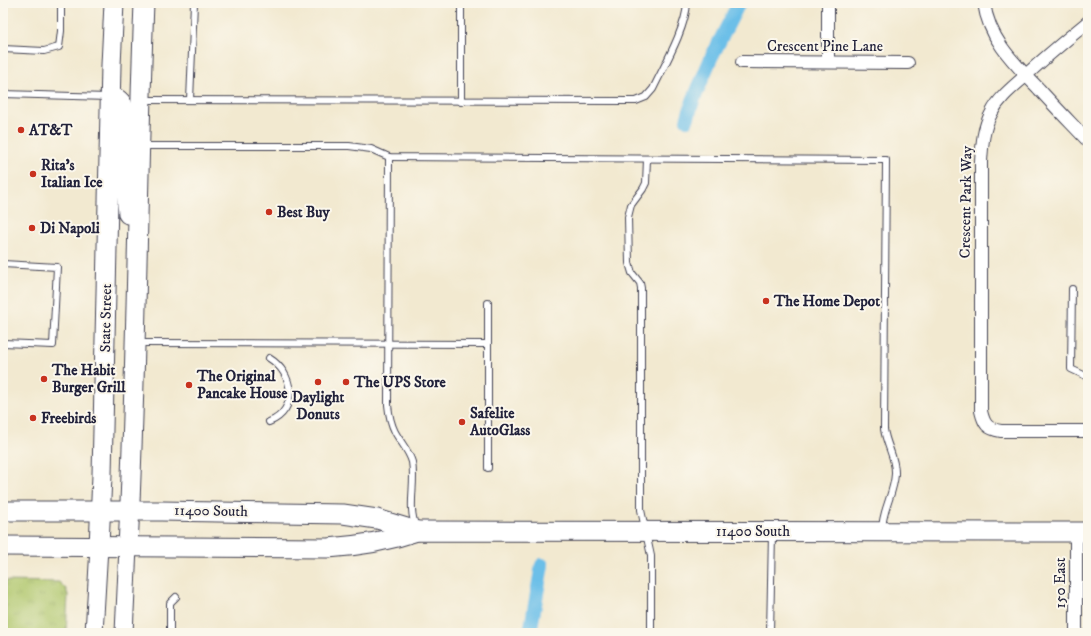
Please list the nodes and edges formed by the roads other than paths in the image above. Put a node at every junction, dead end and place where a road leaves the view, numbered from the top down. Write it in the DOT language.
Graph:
graph roads {
  1 [pos="61,3"];
  2 [pos="114,3"];
  3 [pos="144,3"];
  4 [pos="194,3"];
  5 [pos="461,3"];
  6 [pos="687,3"];
  7 [pos="828,3"];
  8 [pos="984,3"];
  9 [pos="1088,22"];
  10 [pos="3,49"];
  11 [pos="742,62"];
  12 [pos="828,62"];
  13 [pos="908,63"];
  14 [pos="1026,75"];
  15 [pos="3,94"];
  16 [pos="111,97"];
  17 [pos="140,100"];
  18 [pos="190,100"];
  19 [pos="461,102"];
  20 [pos="1088,141"];
  21 [pos="139,146"];
  22 [pos="389,157"];
  23 [pos="647,159"];
  24 [pos="3,264"];
  25 [pos="137,272"];
  26 [pos="1072,289"];
  27 [pos="488,303"];
  28 [pos="3,343"];
  29 [pos="136,343"];
  30 [pos="388,344"];
  31 [pos="488,344"];
  32 [pos="269,358"];
  33 [pos="1088,377"];
  34 [pos="269,422"];
  35 [pos="1088,431"];
  36 [pos="488,468"];
  37 [pos="3,510"];
  38 [pos="101,511"];
  39 [pos="130,511"];
  40 [pos="418,531"];
  41 [pos="645,531"];
  42 [pos="772,531"];
  43 [pos="882,532"];
  44 [pos="1082,532"];
  45 [pos="3,546"];
  46 [pos="99,547"];
  47 [pos="128,547"];
  48 [pos="176,597"];
  49 [pos="94,633"];
  50 [pos="124,633"];
  51 [pos="170,633"];
  52 [pos="651,633"];
  53 [pos="770,633"];
  54 [pos="1076,633"];
  1 -- 10 [label="lane"];
  2 -- 16 [label="main road, State Street"];
  3 -- 17 [label="main road, State Street"];
  4 -- 18 [label="lane"];
  5 -- 19 [label="lane"];
  6 -- 19 [label="lane"];
  7 -- 12 [label="street"];
  8 -- 14 [label="street"];
  9 -- 14 [label="street, Crescent Park Way"];
  11 -- 12 [label="street, Crescent Pine Lane"];
  12 -- 13 [label="street, Crescent Pine Lane"];
  14 -- 20 [label="street"];
  14 -- 35 [label="street, Crescent Park Way"];
  15 -- 16 [label="lane"];
  16 -- 25 [label="main road"];
  16 -- 38 [label="main road, State Street"];
  17 -- 18 [label="lane"];
  17 -- 21 [label="main road, State Street"];
  18 -- 19 [label="lane"];
  21 -- 22 [label="lane"];
  21 -- 25 [label="main road, State Street"];
  22 -- 23 [label="lane"];
  22 -- 30 [label="lane"];
  23 -- 41 [label="lane"];
  23 -- 43 [label="lane"];
  24 -- 28 [label="lane"];
  25 -- 29 [label="main road, State Street"];
  26 -- 33 [label="lane"];
  27 -- 31 [label="lane"];
  29 -- 30 [label="lane"];
  29 -- 39 [label="main road, State Street"];
  30 -- 31 [label="lane"];
  30 -- 40 [label="lane"];
  31 -- 36 [label="lane"];
  32 -- 34 [label="lane"];
  37 -- 38 [label="main road, 11400 South"];
  38 -- 39 [label="main road, 11400 South"];
  38 -- 46 [label="main road, State Street"];
  39 -- 40 [label="main road, 11400 South"];
  39 -- 47 [label="main road, State Street"];
  40 -- 41 [label="main road, 11400 South"];
  40 -- 47 [label="main road, 11400 South"];
  41 -- 42 [label="main road, 11400 South"];
  41 -- 52 [label="lane"];
  42 -- 43 [label="main road, 11400 South"];
  42 -- 53 [label="lane"];
  43 -- 44 [label="main road, 11400 South"];
  44 -- 54 [label="street, 150 East"];
  45 -- 46 [label="main road, 11400 South"];
  46 -- 47 [label="main road, 11400 South"];
  46 -- 49 [label="main road, State Street"];
  47 -- 50 [label="main road, State Street"];
  48 -- 51 [label="lane"];
}
